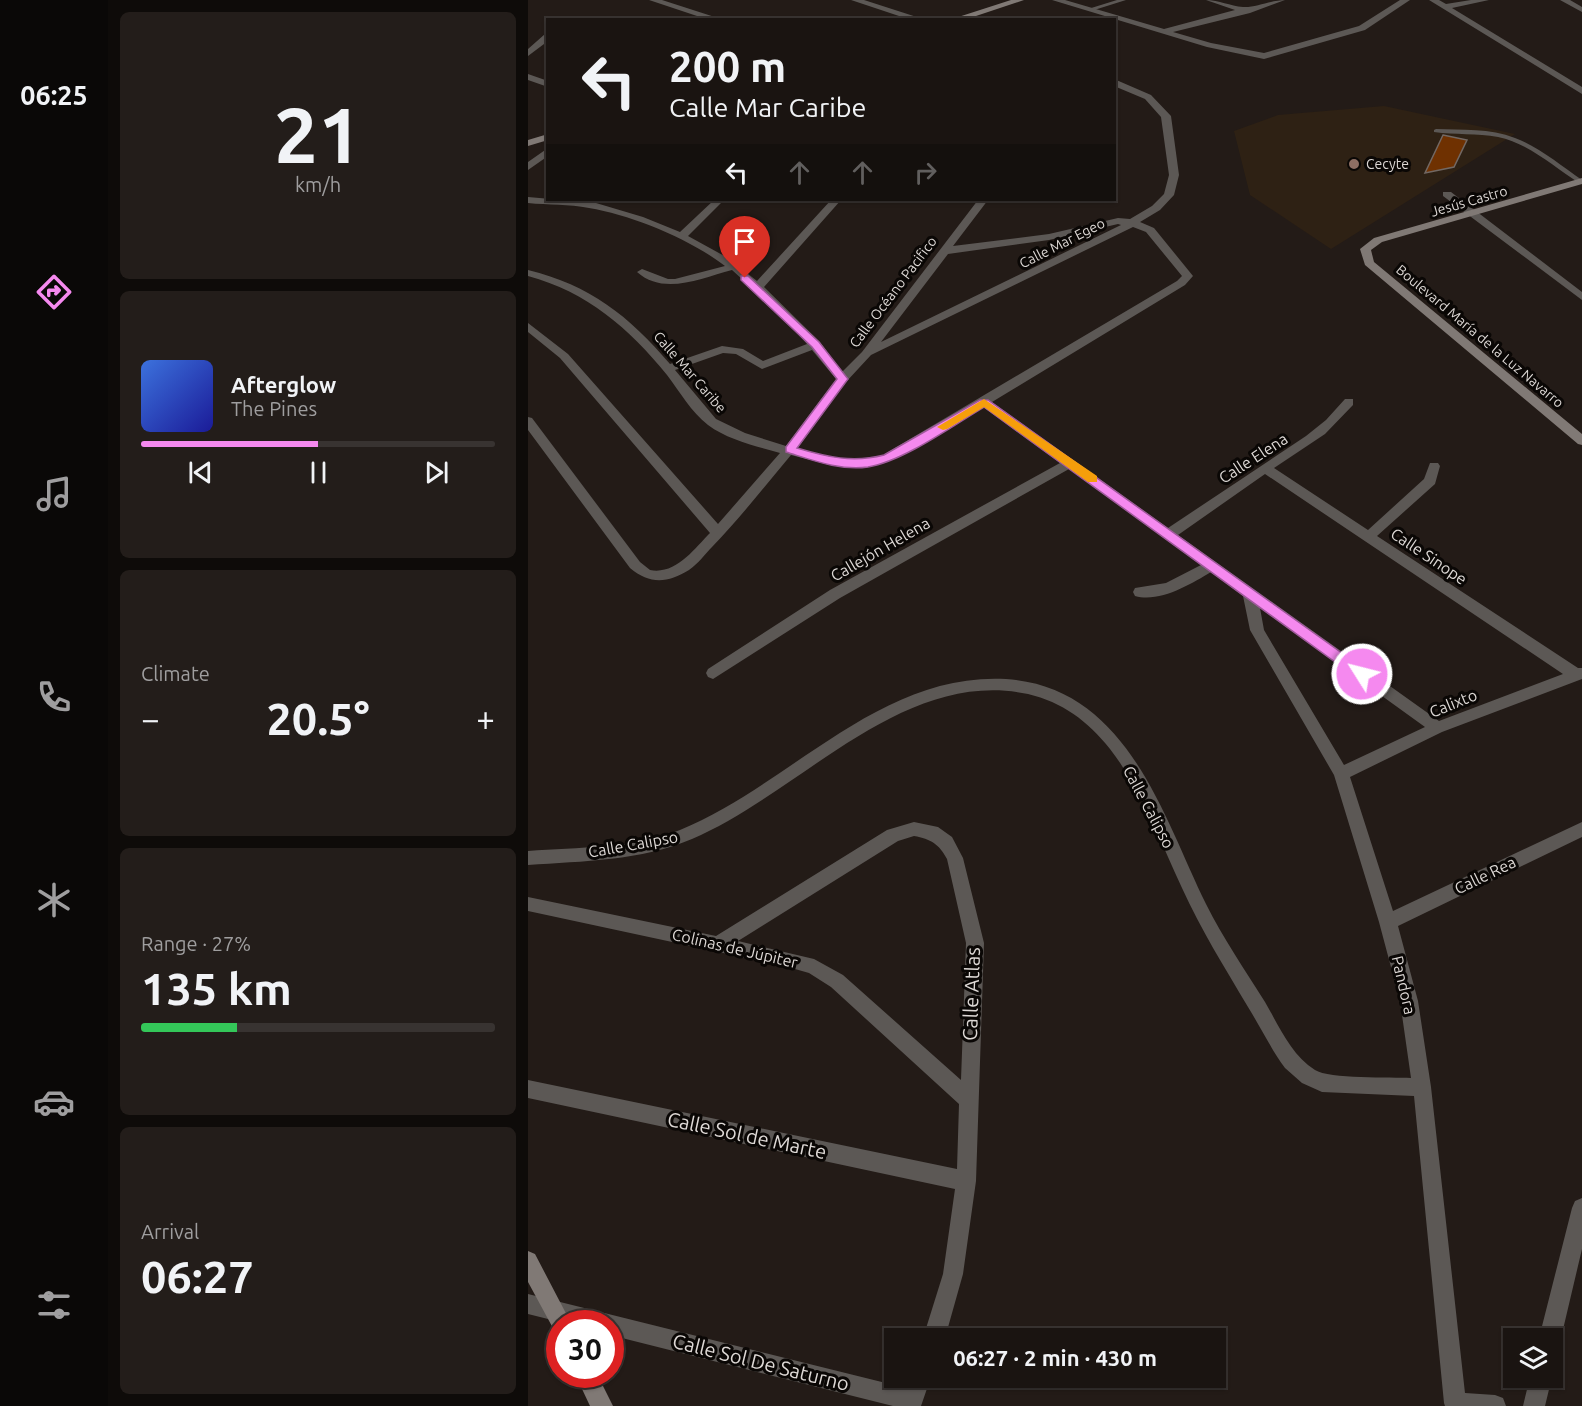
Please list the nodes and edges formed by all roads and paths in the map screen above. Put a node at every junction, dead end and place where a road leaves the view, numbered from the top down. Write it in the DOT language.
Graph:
graph roads {
  1 [pos="653,0"];
  2 [pos="855,0"];
  3 [pos="1020,0"];
  4 [pos="1056,0"];
  5 [pos="1123,0"];
  6 [pos="1210,0"];
  7 [pos="1281,0"];
  8 [pos="1407,0"];
  9 [pos="1433,0"];
  10 [pos="1485,0"];
  11 [pos="1564,0"];
  12 [pos="1446,8"];
  13 [pos="1091,9"];
  14 [pos="1582,10"];
  15 [pos="1247,11"];
  16 [pos="713,18"];
  17 [pos="915,18"];
  18 [pos="960,18"];
  19 [pos="1165,31"];
  20 [pos="546,38"];
  21 [pos="528,53"];
  22 [pos="528,77"];
  23 [pos="546,83"];
  24 [pos="1116,83"];
  25 [pos="1582,91"];
  26 [pos="1436,131"];
  27 [pos="546,138"];
  28 [pos="530,142"];
  29 [pos="546,153"];
  30 [pos="528,167"];
  31 [pos="1582,182"];
  32 [pos="1447,194"];
  33 [pos="528,200"];
  34 [pos="546,201"];
  35 [pos="562,201"];
  36 [pos="718,201"];
  37 [pos="835,201"];
  38 [pos="982,201"];
  39 [pos="597,202"];
  40 [pos="1474,214"];
  41 [pos="1133,223"];
  42 [pos="681,237"];
  43 [pos="1365,249"];
  44 [pos="943,251"];
  45 [pos="732,267"];
  46 [pos="642,272"];
  47 [pos="528,273"];
  48 [pos="757,288"];
  49 [pos="1582,297"];
  50 [pos="528,326"];
  51 [pos="816,344"];
  52 [pos="866,354"];
  53 [pos="668,369"];
  54 [pos="842,379"];
  55 [pos="984,402"];
  56 [pos="1349,402"];
  57 [pos="528,421"];
  58 [pos="1582,441"];
  59 [pos="790,449"];
  60 [pos="1070,463"];
  61 [pos="1434,466"];
  62 [pos="1265,468"];
  63 [pos="718,533"];
  64 [pos="1169,534"];
  65 [pos="1368,537"];
  66 [pos="1212,565"];
  67 [pos="1140,592"];
  68 [pos="1250,594"];
  69 [pos="1578,673"];
  70 [pos="713,674"];
  71 [pos="1437,728"];
  72 [pos="1341,774"];
  73 [pos="1582,829"];
  74 [pos="528,858"];
  75 [pos="528,904"];
  76 [pos="1388,922"];
  77 [pos="717,944"];
  78 [pos="1422,1087"];
  79 [pos="528,1089"];
  80 [pos="967,1098"];
  81 [pos="966,1181"];
  82 [pos="1582,1208"];
  83 [pos="528,1261"];
  84 [pos="528,1304"];
  85 [pos="554,1310"];
  86 [pos="546,1311"];
  87 [pos="624,1327"];
  88 [pos="937,1328"];
  89 [pos="1552,1328"];
  90 [pos="593,1388"];
  91 [pos="916,1388"];
  92 [pos="1538,1388"];
  93 [pos="911,1403"];
  94 [pos="1455,1405"];
  95 [pos="602,1406"];
  96 [pos="1495,1406"];
  97 [pos="1534,1406"];
  1 -- 16 [label="street"];
  2 -- 17 [label="street"];
  3 -- 18 [label="street"];
  4 -- 13 [label="street"];
  5 -- 13 [label="lane"];
  6 -- 15 [label="street"];
  7 -- 15 [label="street"];
  8 -- 19 [label="street"];
  9 -- 12 [label="street"];
  10 -- 12 [label="street"];
  11 -- 14 [label="street"];
  12 -- 25 [label="street"];
  13 -- 19 [label="street"];
  15 -- 19 [label="street"];
  20 -- 21 [label="street"];
  22 -- 23 [label="street"];
  24 -- 41 [label="street, Calle Mar Egeo"];
  26 -- 31 [label="lane"];
  27 -- 28 [label="street"];
  29 -- 30 [label="street"];
  31 -- 40 [label="street, Jesús Castro"];
  32 -- 40 [label="street"];
  33 -- 34 [label="street"];
  35 -- 39 [label="street"];
  36 -- 42 [label="street"];
  37 -- 48 [label="street"];
  38 -- 44 [label="street, Calle Océano Pacifico"];
  39 -- 42 [label="street"];
  40 -- 43 [label="street, Jesús Castro"];
  40 -- 49 [label="street"];
  41 -- 44 [label="street"];
  41 -- 52 [label="street, Calle Mar Egeo"];
  41 -- 55 [label="street, Calle Mar Caribe"];
  42 -- 45 [label="street"];
  43 -- 58 [label="street, Boulevard María de la Luz Navarro"];
  44 -- 52 [label="street, Calle Océano Pacifico"];
  45 -- 46 [label="street"];
  45 -- 48 [label="street"];
  47 -- 53 [label="street, Calle Mar Caribe"];
  48 -- 51 [label="street"];
  50 -- 63 [label="street"];
  51 -- 53 [label="street"];
  51 -- 54 [label="street"];
  52 -- 54 [label="street, Calle Océano Pacifico"];
  53 -- 59 [label="street, Calle Mar Caribe"];
  54 -- 59 [label="street, Calle Océano Pacifico"];
  55 -- 59 [label="street, Calle Mar Caribe"];
  55 -- 60 [label="street"];
  56 -- 62 [label="street, Calle Elena"];
  57 -- 63 [label="street, Calle Océano Pacifico"];
  59 -- 63 [label="street, Calle Océano Pacifico"];
  60 -- 64 [label="street"];
  60 -- 70 [label="street, Callejón Helena"];
  61 -- 65 [label="street"];
  62 -- 64 [label="street, Calle Elena"];
  62 -- 65 [label="street, Calle Sinope"];
  64 -- 66 [label="street"];
  65 -- 69 [label="street, Calle Sinope"];
  66 -- 67 [label="street"];
  66 -- 68 [label="street"];
  68 -- 71 [label="street"];
  68 -- 72 [label="street, Pandora"];
  69 -- 71 [label="street, Calixto"];
  71 -- 72 [label="street, Calixto"];
  72 -- 76 [label="street, Pandora"];
  73 -- 76 [label="street, Calle Rea"];
  74 -- 78 [label="street, Calle Calipso"];
  75 -- 77 [label="street, Colinas de Júpiter"];
  76 -- 78 [label="street, Pandora"];
  77 -- 80 [label="street, Colinas de Júpiter"];
  77 -- 80 [label="street, Calle Atlas"];
  78 -- 94 [label="street, Pandora"];
  79 -- 81 [label="street, Calle Sol de Marte"];
  80 -- 81 [label="street, Calle Atlas"];
  81 -- 88 [label="street, Calle Atlas"];
  82 -- 89 [label="street"];
  83 -- 85 [label="street"];
  84 -- 86 [label="street"];
  87 -- 93 [label="street, Calle Sol De Saturno"];
  90 -- 95 [label="street"];
  91 -- 93 [label="street"];
  92 -- 97 [label="street"];
  94 -- 96 [label="street"];
}
